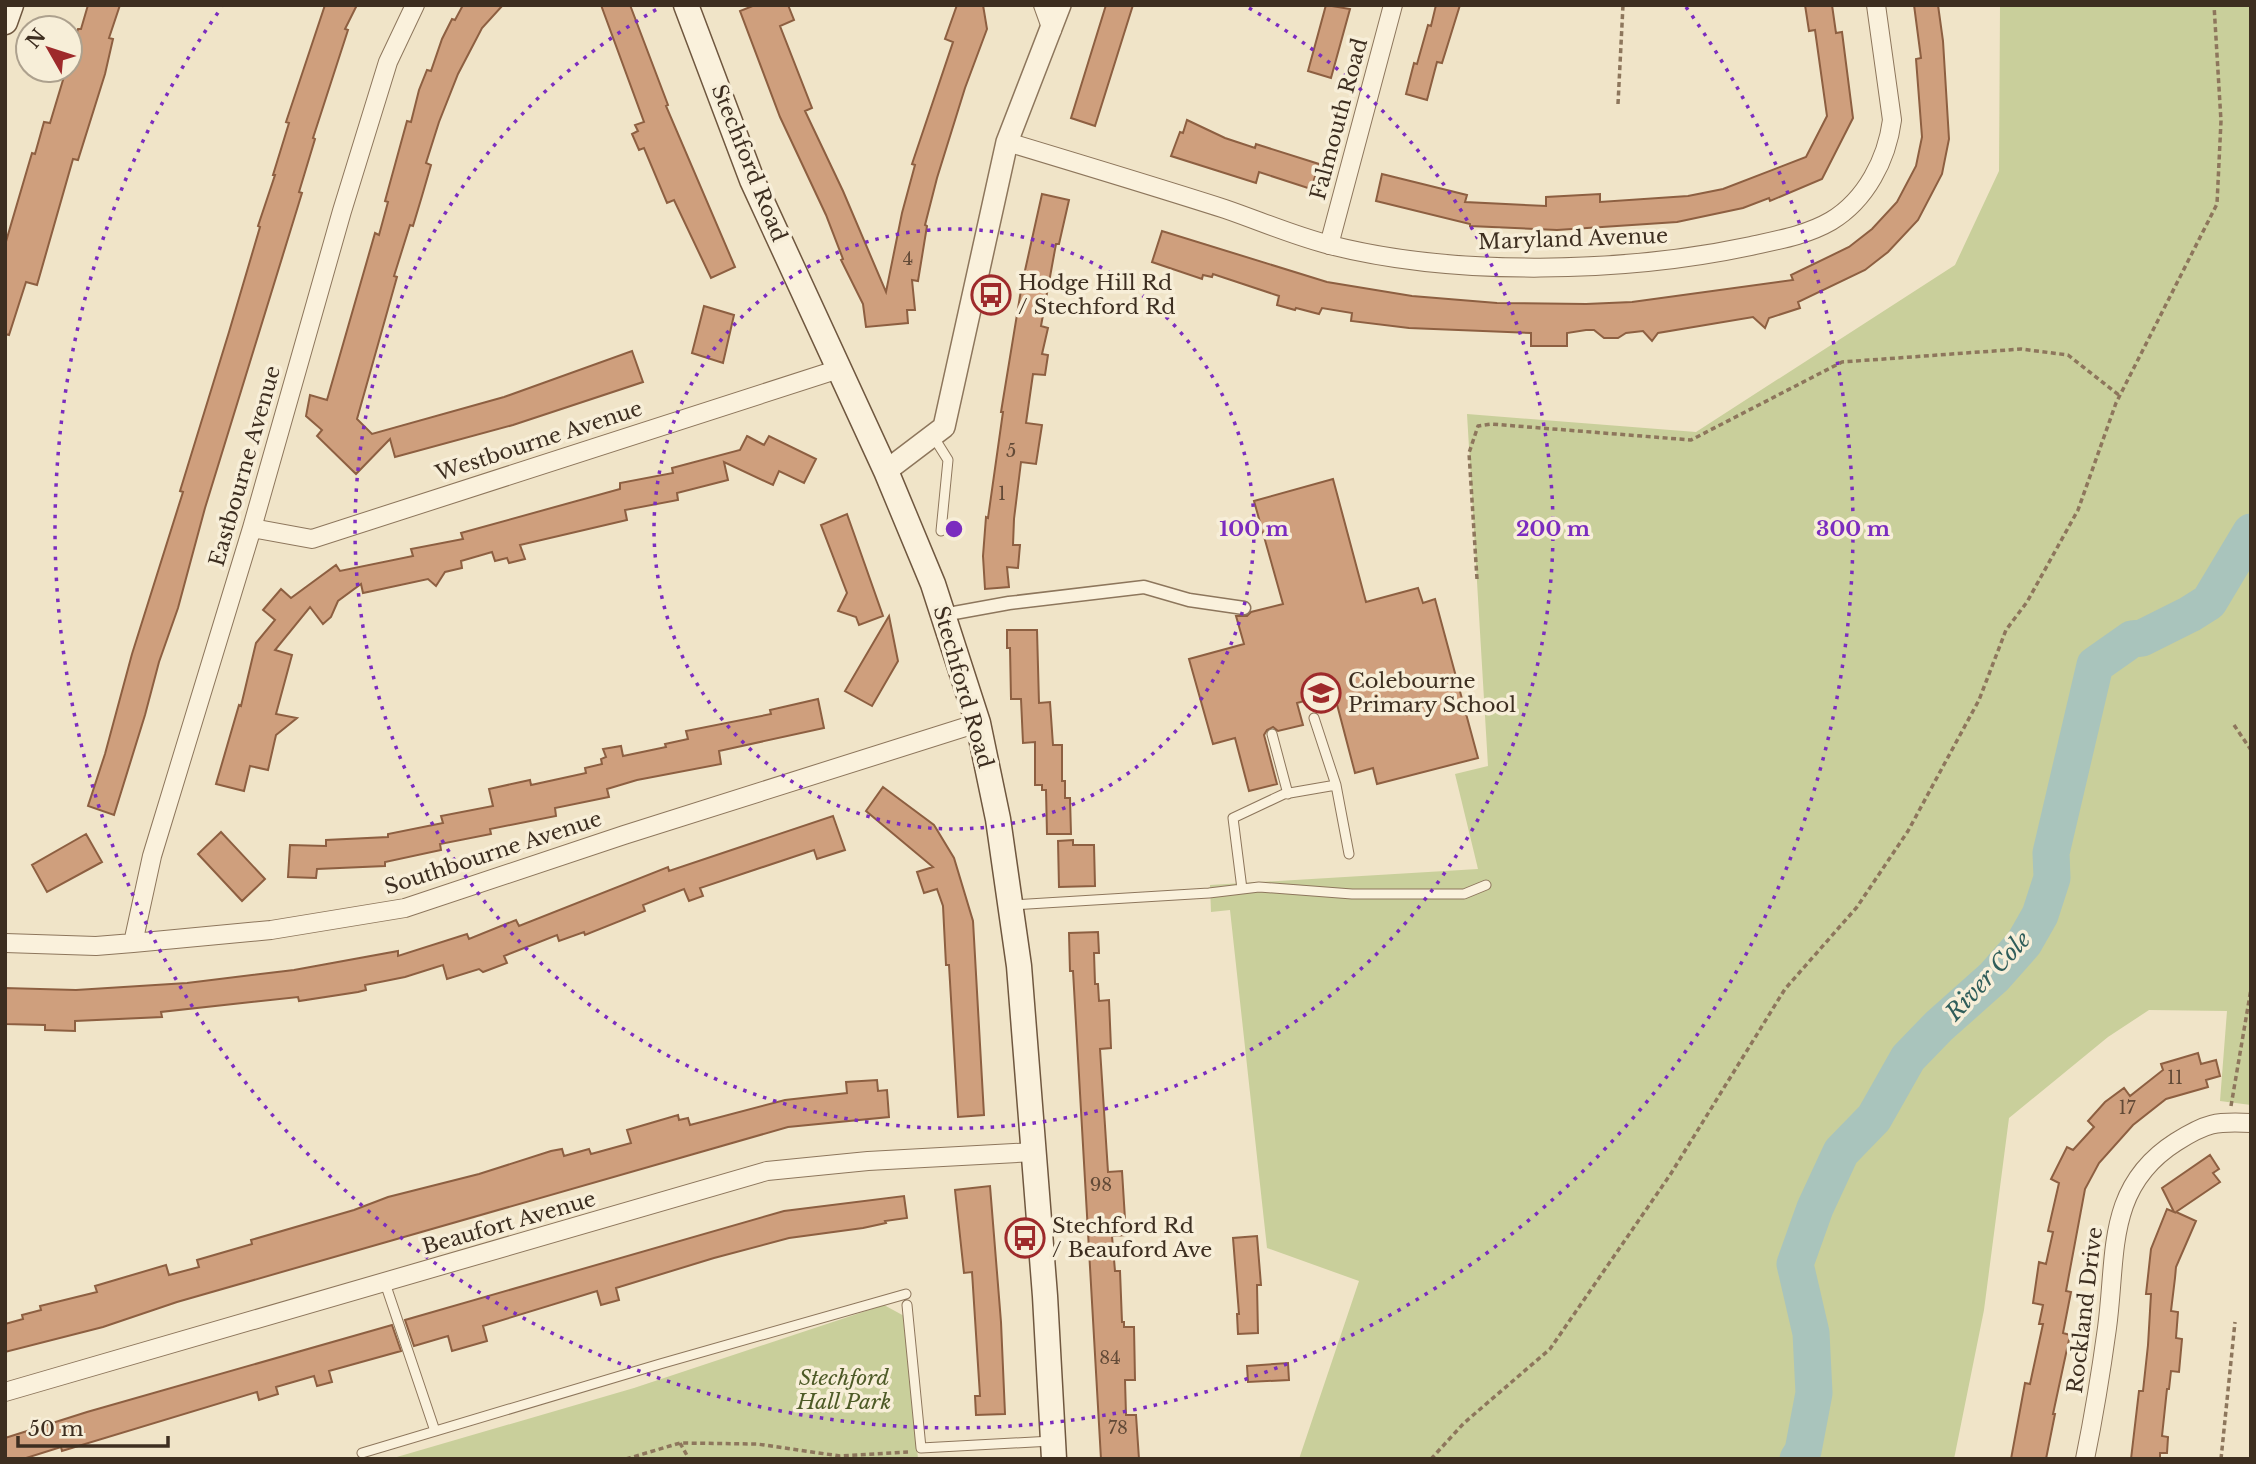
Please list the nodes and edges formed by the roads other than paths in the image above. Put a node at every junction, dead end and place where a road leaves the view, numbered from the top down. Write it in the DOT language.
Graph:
graph roads {
  1 [pos="11,5"];
  2 [pos="415,5"];
  3 [pos="686,5"];
  4 [pos="1043,5"];
  5 [pos="1060,5"];
  6 [pos="1393,5"];
  7 [pos="1876,5"];
  8 [pos="5,22"];
  9 [pos="1052,30"];
  10 [pos="1007,142"];
  11 [pos="1329,245"];
  12 [pos="839,369"];
  13 [pos="933,436"];
  14 [pos="886,471"];
  15 [pos="251,528"];
  16 [pos="941,531"];
  17 [pos="1244,608"];
  18 [pos="943,615"];
  19 [pos="1314,718"];
  20 [pos="978,723"];
  21 [pos="1272,734"];
  22 [pos="1336,785"];
  23 [pos="1288,794"];
  24 [pos="1349,854"];
  25 [pos="1486,885"];
  26 [pos="1242,889"];
  27 [pos="1012,905"];
  28 [pos="5,943"];
  29 [pos="133,943"];
  30 [pos="2251,1124"];
  31 [pos="1034,1152"];
  32 [pos="385,1283"];
  33 [pos="906,1294"];
  34 [pos="907,1305"];
  35 [pos="5,1392"];
  36 [pos="435,1431"];
  37 [pos="1054,1450"];
  38 [pos="362,1453"];
  39 [pos="2085,1459"];
  1 -- 8 [label="main road"];
  2 -- 15 [label="street, Eastbourne Avenue"];
  3 -- 12 [label="main road, Stechford Road"];
  4 -- 9 [label="street"];
  5 -- 9 [label="street"];
  6 -- 11 [label="street, Falmouth Road"];
  7 -- 11 [label="street, Maryland Avenue"];
  9 -- 10 [label="street"];
  10 -- 11 [label="street, Maryland Avenue"];
  10 -- 13 [label="street"];
  12 -- 14 [label="main road, Stechford Road"];
  12 -- 15 [label="street, Westbourne Avenue"];
  13 -- 14 [label="street"];
  13 -- 16 [label="lane"];
  14 -- 18 [label="main road, Stechford Road"];
  15 -- 29 [label="street, Eastbourne Avenue"];
  17 -- 18 [label="street"];
  18 -- 20 [label="main road, Stechford Road"];
  19 -- 22 [label="lane"];
  20 -- 27 [label="main road, Stechford Road"];
  20 -- 29 [label="street, Southbourne Avenue"];
  21 -- 23 [label="lane"];
  22 -- 23 [label="lane"];
  22 -- 24 [label="lane"];
  23 -- 26 [label="lane"];
  25 -- 26 [label="lane"];
  26 -- 27 [label="lane"];
  27 -- 31 [label="main road, Stechford Road"];
  28 -- 29 [label="street, Southbourne Avenue"];
  30 -- 39 [label="street, Rockland Drive"];
  31 -- 32 [label="street, Beaufort Avenue"];
  31 -- 37 [label="main road, Stechford Road"];
  32 -- 35 [label="street, Beaufort Avenue"];
  32 -- 36 [label="lane"];
  33 -- 36 [label="lane"];
  34 -- 37 [label="lane"];
  36 -- 38 [label="lane"];
}
